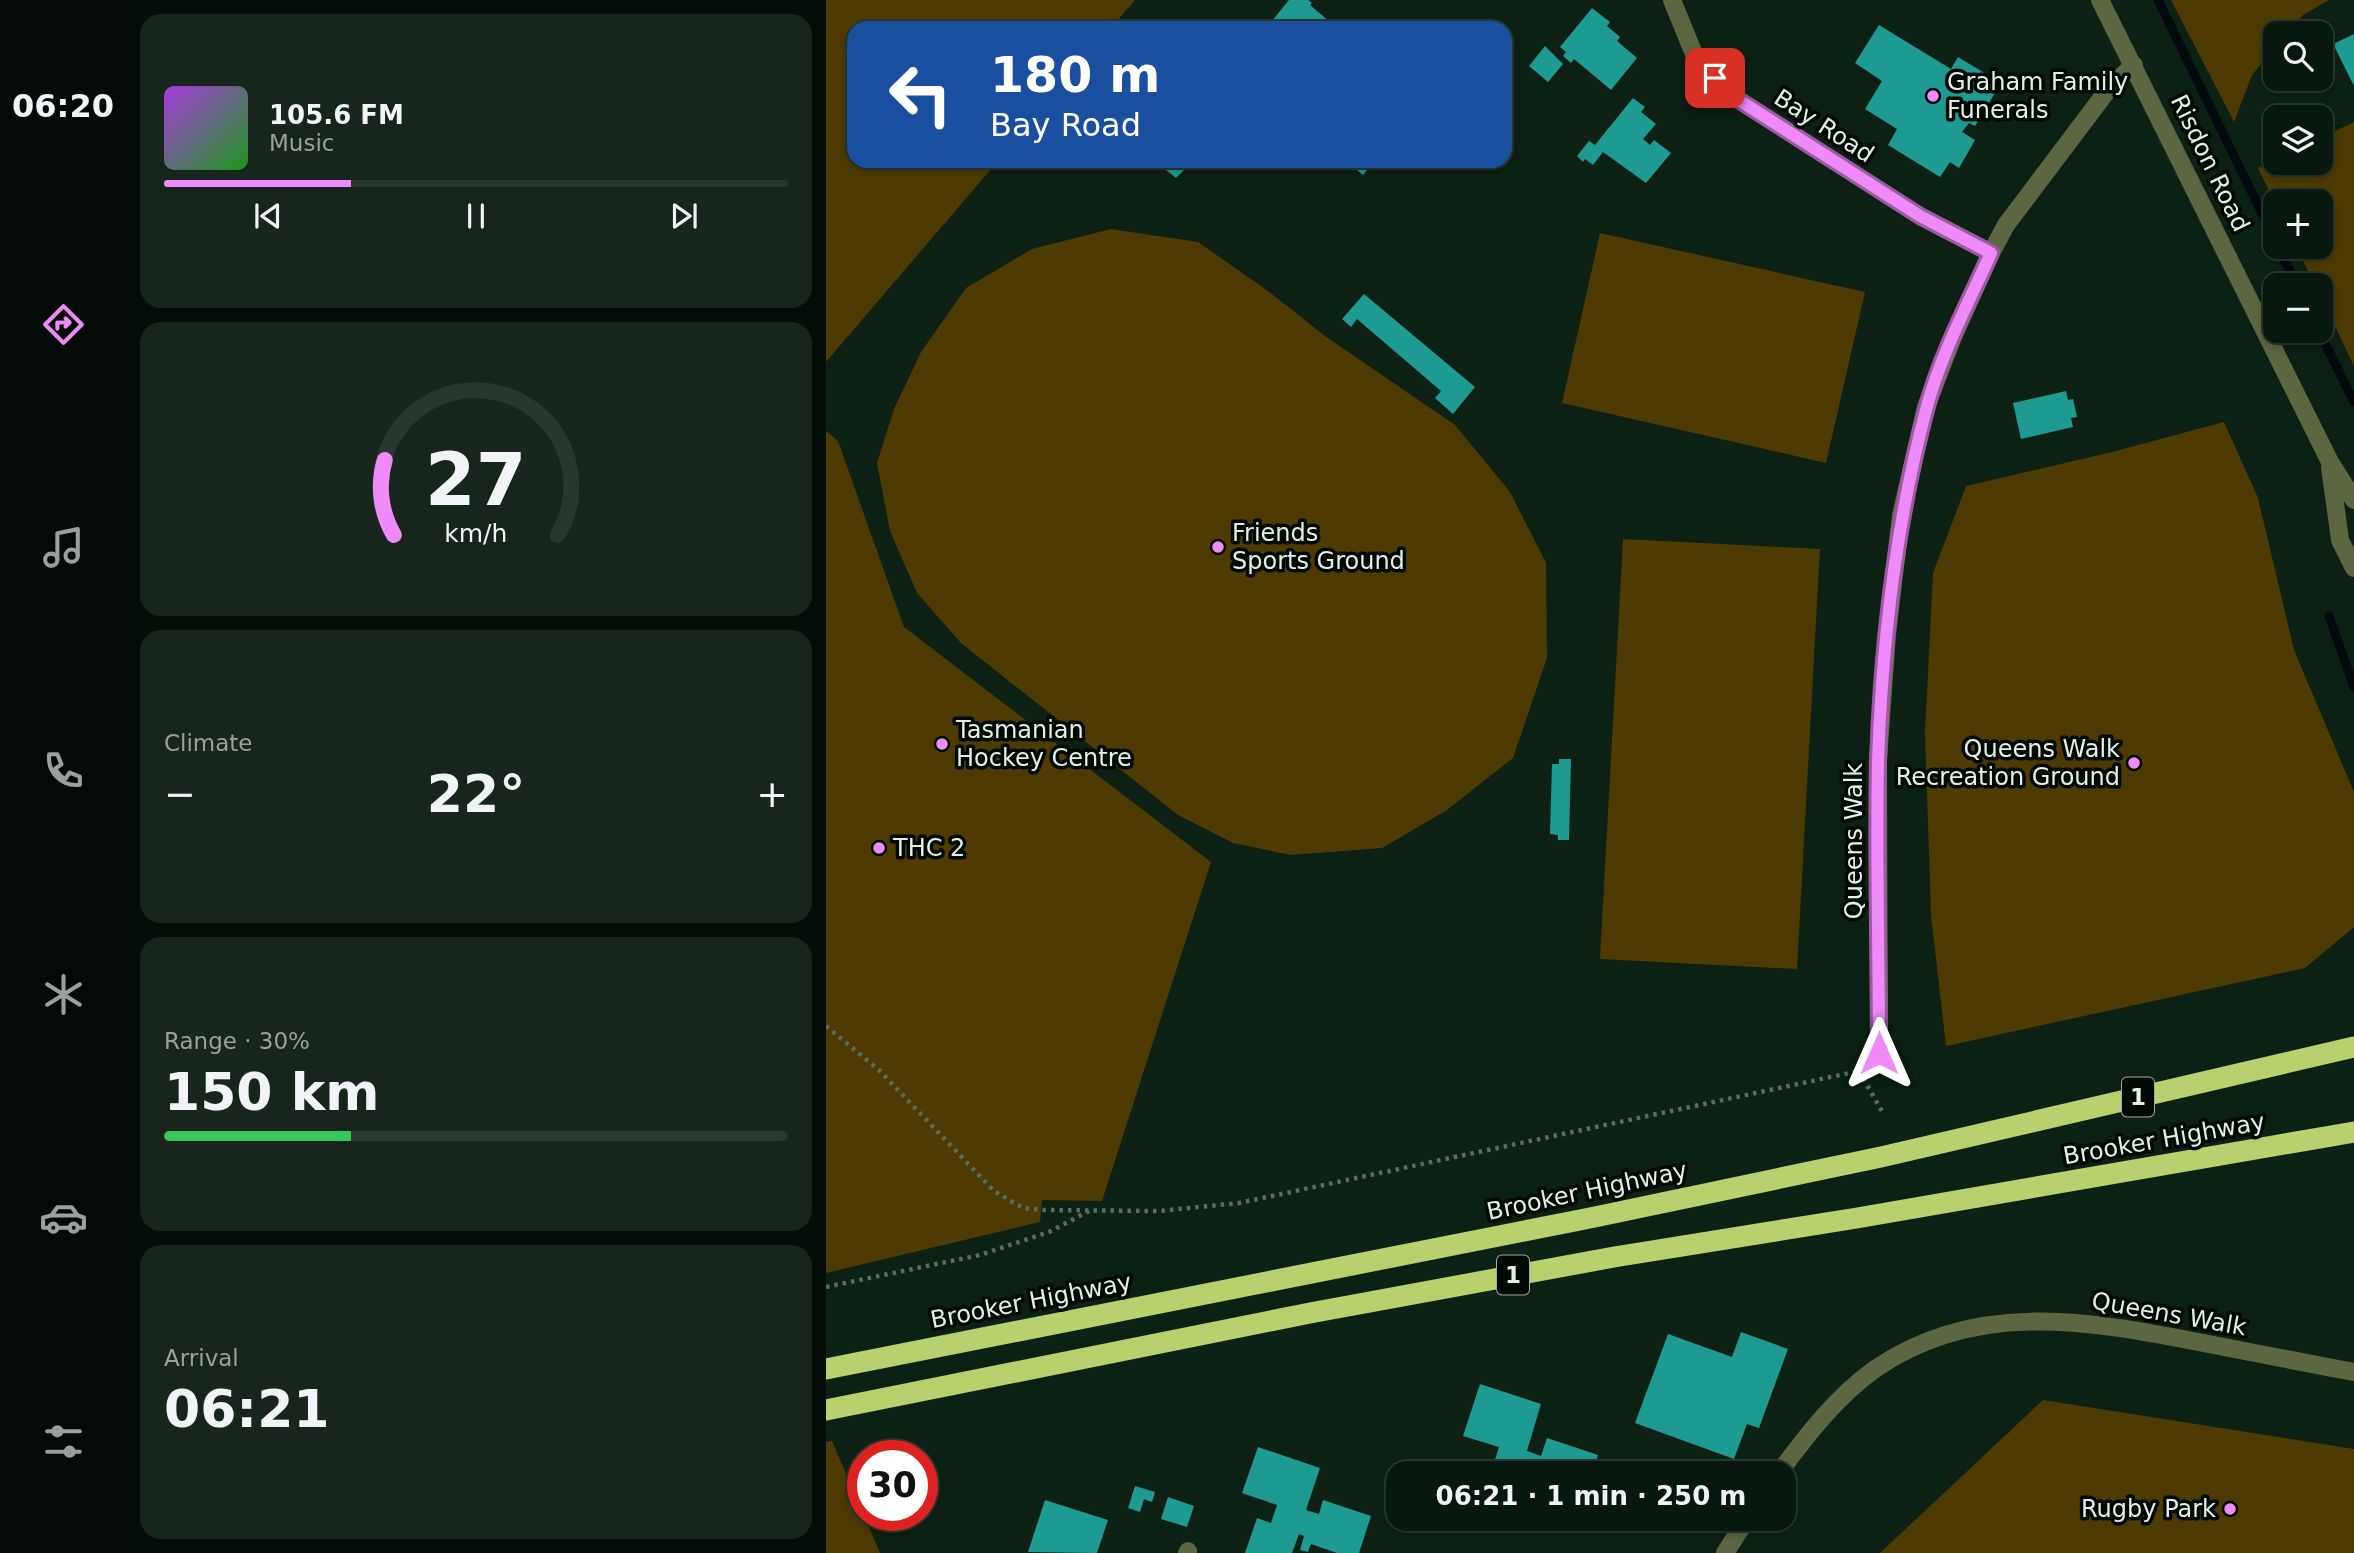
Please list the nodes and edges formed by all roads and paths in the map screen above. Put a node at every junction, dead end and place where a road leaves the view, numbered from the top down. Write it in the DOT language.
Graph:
graph roads {
  1 [pos="1672,0"];
  2 [pos="2101,0"];
  3 [pos="2134,65"];
  4 [pos="1991,253"];
  5 [pos="2330,462"];
  6 [pos="2354,500"];
  7 [pos="2354,568"];
  8 [pos="826,1026"];
  9 [pos="2354,1038"];
  10 [pos="2354,1046"];
  11 [pos="1879,1053"];
  12 [pos="2323,1054"];
  13 [pos="1859,1071"];
  14 [pos="1884,1115"];
  15 [pos="2354,1132"];
  16 [pos="1090,1211"];
  17 [pos="826,1287"];
  18 [pos="826,1368"];
  19 [pos="2354,1372"];
  20 [pos="826,1410"];
  21 [pos="1788,1461"];
  22 [pos="1739,1531"];
  23 [pos="1725,1553"];
  1 -- 4 [label="street, Bay Road"];
  2 -- 3 [label="street, Risdon Road"];
  3 -- 4 [label="street, Queens Walk"];
  3 -- 5 [label="street, Risdon Road"];
  4 -- 11 [label="street, Queens Walk"];
  5 -- 6 [label="street, Risdon Road"];
  5 -- 7 [label="street, Risdon Road"];
  8 -- 16 [label="path"];
  9 -- 12 [label="street"];
  10 -- 12 [label="highway, Brooker Highway / 1"];
  11 -- 13 [label="path"];
  12 -- 18 [label="highway, Brooker Highway / 1"];
  13 -- 14 [label="path"];
  13 -- 16 [label="path"];
  15 -- 20 [label="highway, Brooker Highway / 1"];
  16 -- 17 [label="path"];
  19 -- 21 [label="street, Queens Walk"];
  22 -- 23 [label="street"];
}
